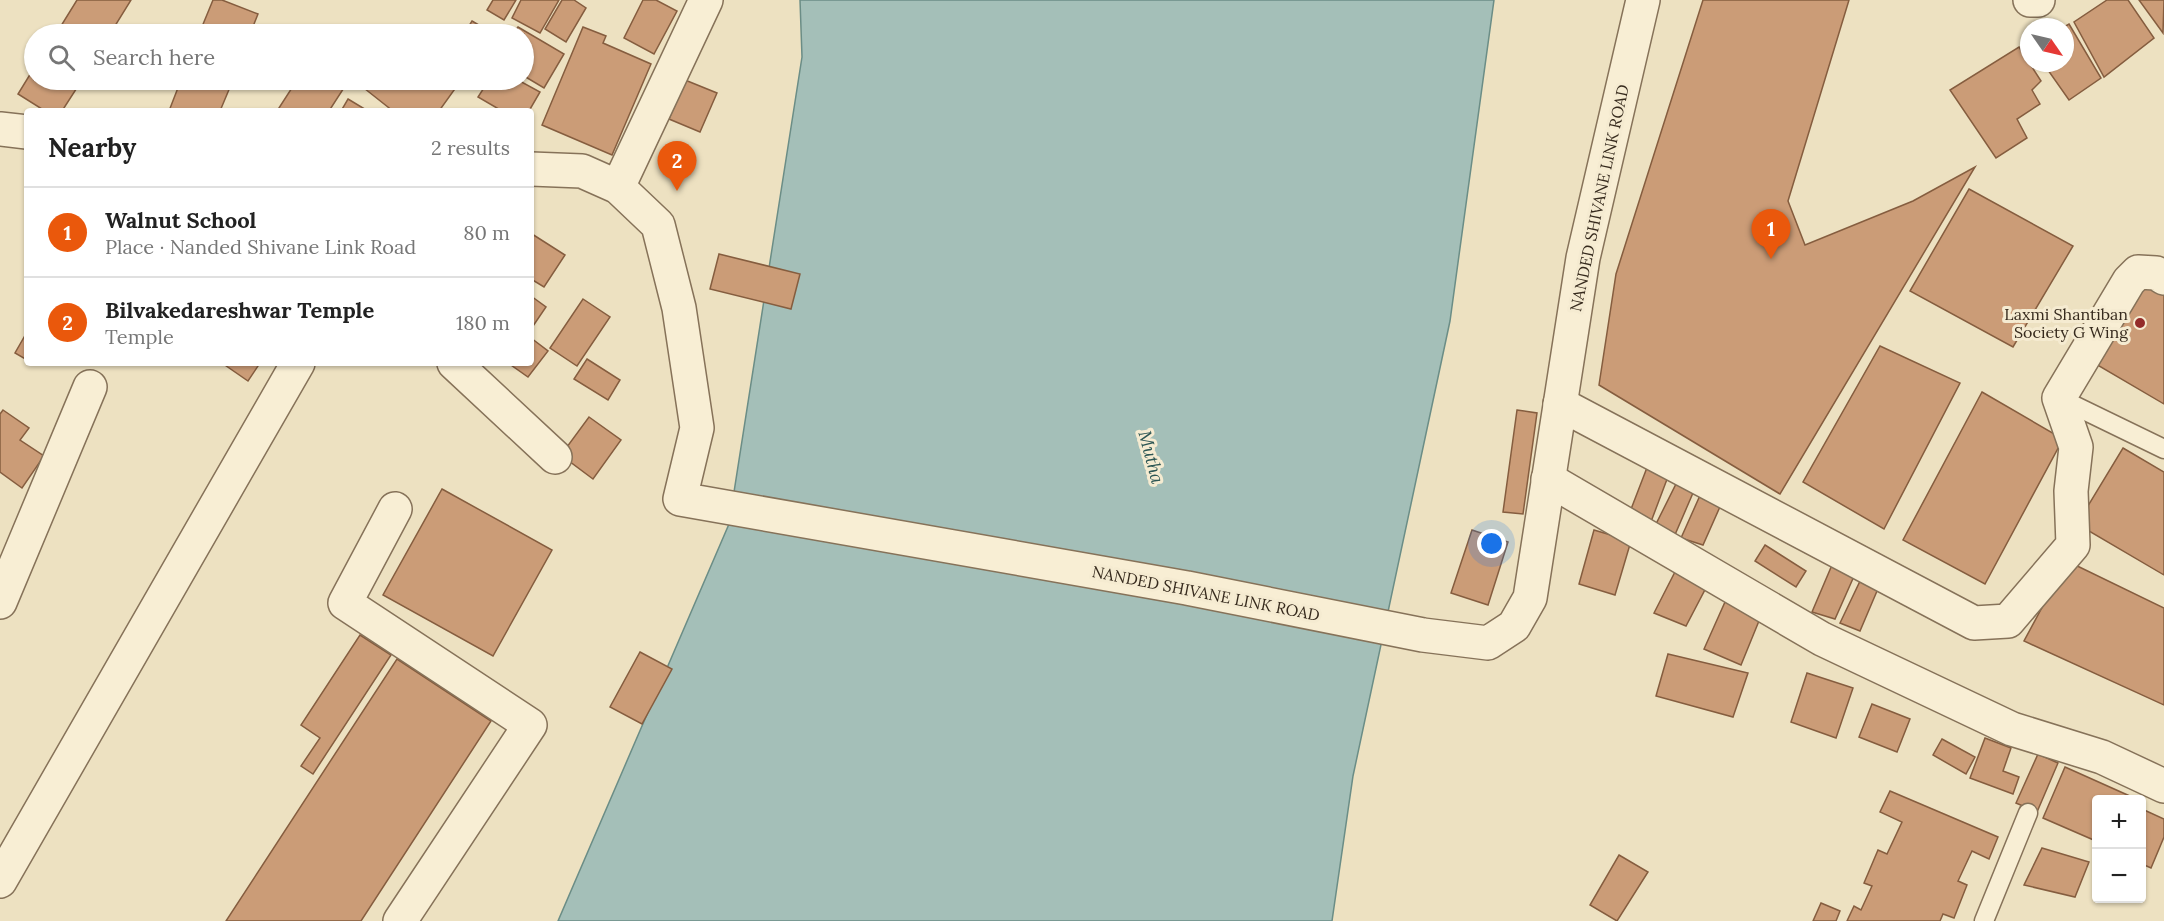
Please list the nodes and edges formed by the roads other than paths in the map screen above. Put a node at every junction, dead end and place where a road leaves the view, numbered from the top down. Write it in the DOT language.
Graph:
graph roads {
  1 [pos="706,0"];
  2 [pos="1643,0"];
  3 [pos="2030,0"];
  4 [pos="2038,0"];
  5 [pos="0,129"];
  6 [pos="24,132"];
  7 [pos="534,169"];
  8 [pos="618,187"];
  9 [pos="2164,278"];
  10 [pos="296,366"];
  11 [pos="457,366"];
  12 [pos="90,387"];
  13 [pos="2059,398"];
  14 [pos="1560,404"];
  15 [pos="2164,449"];
  16 [pos="555,457"];
  17 [pos="1548,479"];
  18 [pos="395,509"];
  19 [pos="0,602"];
  20 [pos="2164,786"];
  21 [pos="2028,813"];
  22 [pos="0,881"];
  23 [pos="400,921"];
  24 [pos="1984,921"];
  1 -- 8 [label="street"];
  2 -- 14 [label="street, NANDED SHIVANE LINK ROAD"];
  3 -- 4 [label="street"];
  5 -- 6 [label="street"];
  7 -- 8 [label="street, NANDED SHIVANE LINK ROAD"];
  8 -- 17 [label="street, NANDED SHIVANE LINK ROAD"];
  9 -- 13 [label="street"];
  10 -- 22 [label="street"];
  11 -- 16 [label="street"];
  12 -- 19 [label="street"];
  13 -- 14 [label="street"];
  13 -- 15 [label="lane"];
  14 -- 17 [label="street, NANDED SHIVANE LINK ROAD"];
  17 -- 20 [label="street"];
  18 -- 23 [label="street"];
  21 -- 24 [label="lane"];
}
